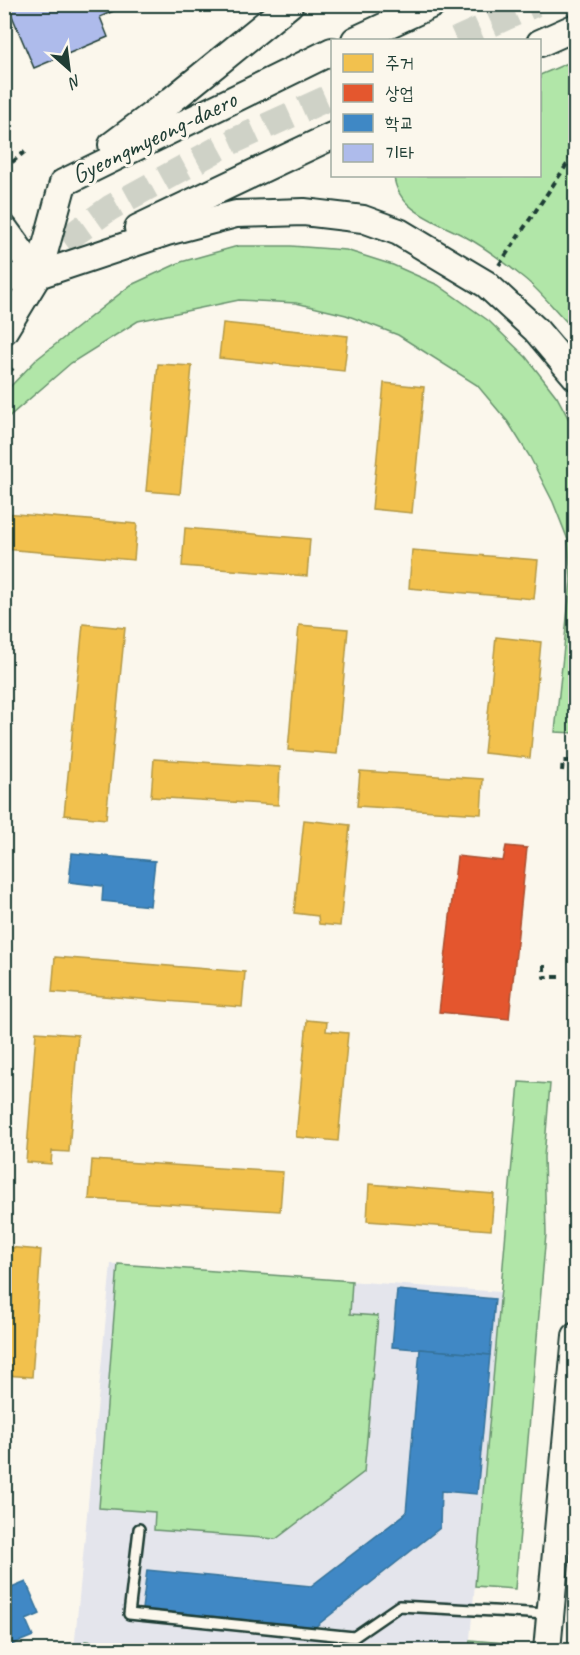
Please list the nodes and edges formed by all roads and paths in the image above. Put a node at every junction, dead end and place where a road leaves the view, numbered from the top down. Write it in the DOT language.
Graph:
graph roads {
  1 [pos="290,4"];
  2 [pos="433,4"];
  3 [pos="576,27"];
  4 [pos="357,39"];
  5 [pos="541,43"];
  6 [pos="331,52"];
  7 [pos="331,137"];
  8 [pos="28,149"];
  9 [pos="576,152"];
  10 [pos="4,169"];
  11 [pos="63,183"];
  12 [pos="4,228"];
  13 [pos="497,268"];
  14 [pos="38,275"];
  15 [pos="4,278"];
  16 [pos="4,331"];
  17 [pos="4,361"];
  18 [pos="13,371"];
  19 [pos="576,377"];
  20 [pos="576,761"];
  21 [pos="562,771"];
  22 [pos="544,965"];
  23 [pos="563,977"];
  24 [pos="576,1336"];
  25 [pos="139,1529"];
  26 [pos="551,1614"];
  27 [pos="547,1650"];
  1 -- 11 [label="main road"];
  2 -- 4 [label="main road"];
  3 -- 5 [label="main road"];
  6 -- 11 [label="main road, Gyeongmyeong-daero"];
  7 -- 14 [label="main road"];
  8 -- 10 [label="path"];
  9 -- 13 [label="path"];
  11 -- 14 [label="main road, Gyeongmyeong-daero"];
  12 -- 14 [label="main road"];
  14 -- 15 [label="main road"];
  14 -- 16 [label="main road, Gyeongmyeong-daero"];
  14 -- 19 [label="main road"];
  17 -- 18 [label="path"];
  20 -- 21 [label="path"];
  22 -- 23 [label="path"];
  24 -- 26 [label="main road"];
  25 -- 26 [label="lane"];
  26 -- 27 [label="main road"];
}
